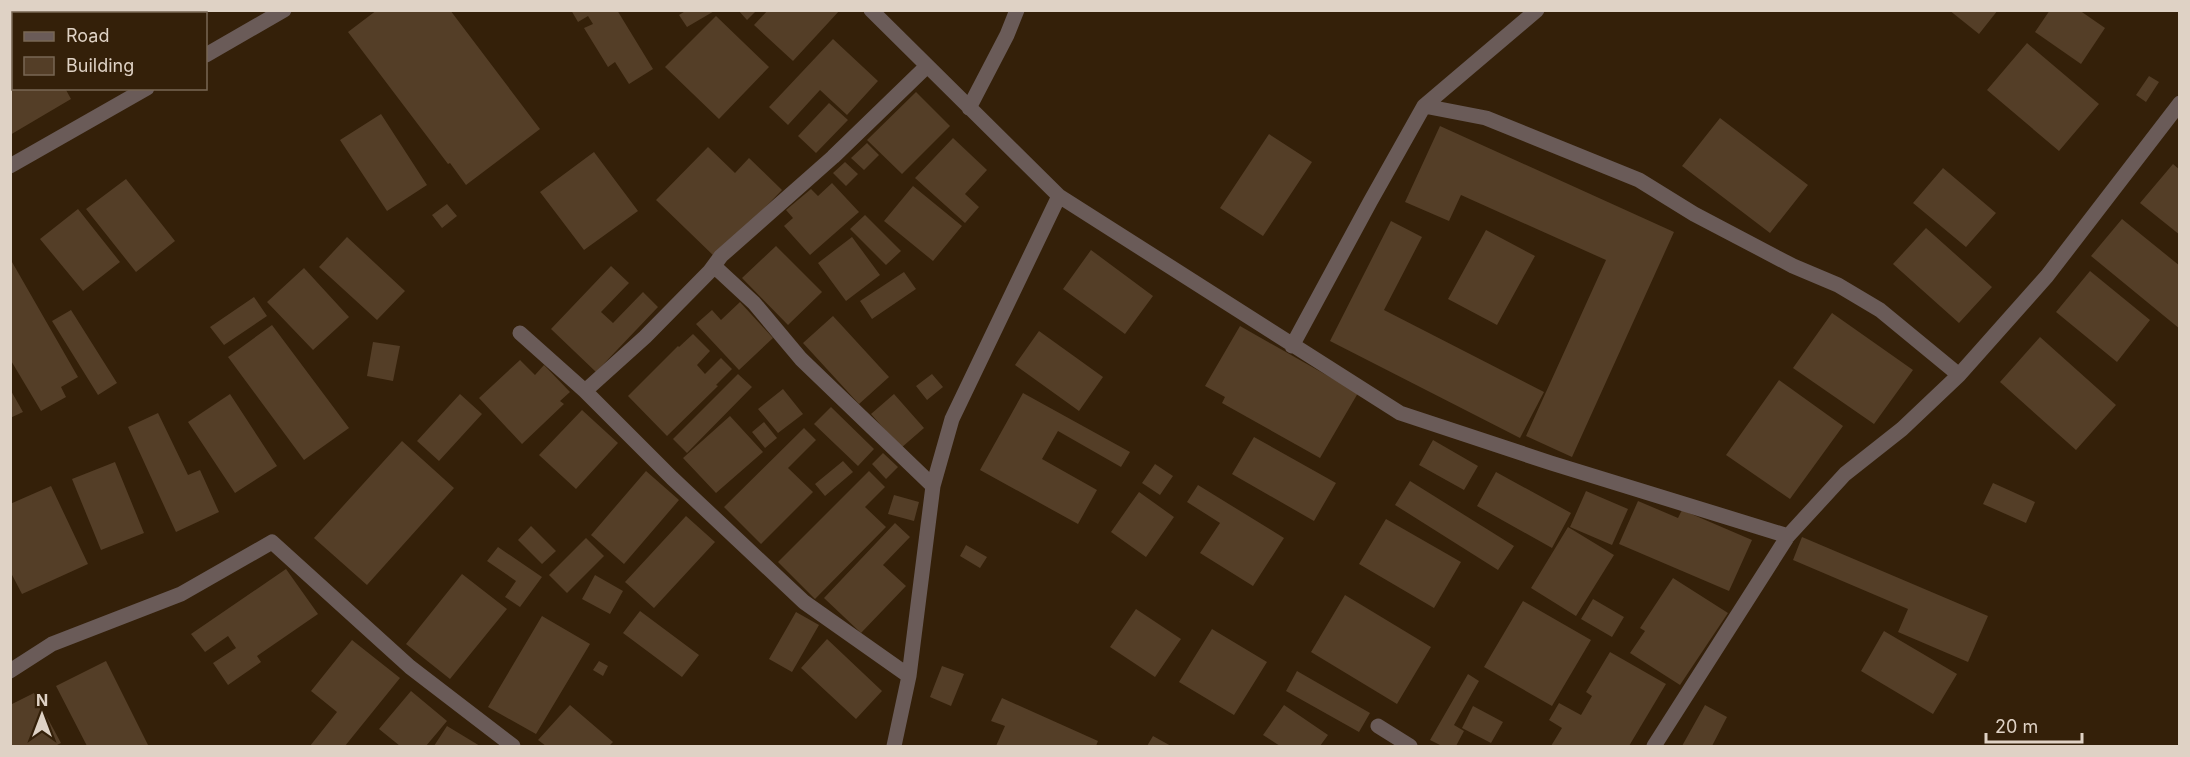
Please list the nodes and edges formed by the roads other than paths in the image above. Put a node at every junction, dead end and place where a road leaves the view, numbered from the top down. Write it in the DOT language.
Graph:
graph roads {
  1 [pos="284,10"];
  2 [pos="871,10"];
  3 [pos="1017,10"];
  4 [pos="1538,10"];
  5 [pos="207,54"];
  6 [pos="927,66"];
  7 [pos="143,90"];
  8 [pos="2180,103"];
  9 [pos="1424,106"];
  10 [pos="969,108"];
  11 [pos="10,166"];
  12 [pos="1059,196"];
  13 [pos="714,266"];
  14 [pos="520,333"];
  15 [pos="1293,346"];
  16 [pos="1959,375"];
  17 [pos="585,391"];
  18 [pos="933,486"];
  19 [pos="1788,536"];
  20 [pos="10,671"];
  21 [pos="909,676"];
  22 [pos="1378,726"];
  23 [pos="513,747"];
  24 [pos="894,747"];
  25 [pos="1410,747"];
  26 [pos="1654,747"];
  1 -- 5 [label="street"];
  2 -- 6 [label="street"];
  3 -- 10 [label="street"];
  4 -- 9 [label="street"];
  6 -- 10 [label="street"];
  6 -- 13 [label="street"];
  7 -- 11 [label="street"];
  8 -- 16 [label="street"];
  9 -- 15 [label="street"];
  9 -- 16 [label="street"];
  10 -- 12 [label="street"];
  12 -- 15 [label="street"];
  12 -- 18 [label="street"];
  13 -- 17 [label="street"];
  13 -- 18 [label="street"];
  14 -- 17 [label="street"];
  15 -- 19 [label="street"];
  16 -- 19 [label="street"];
  17 -- 21 [label="street"];
  18 -- 21 [label="street"];
  19 -- 26 [label="street"];
  20 -- 23 [label="street"];
  21 -- 24 [label="street"];
  22 -- 25 [label="street"];
}
